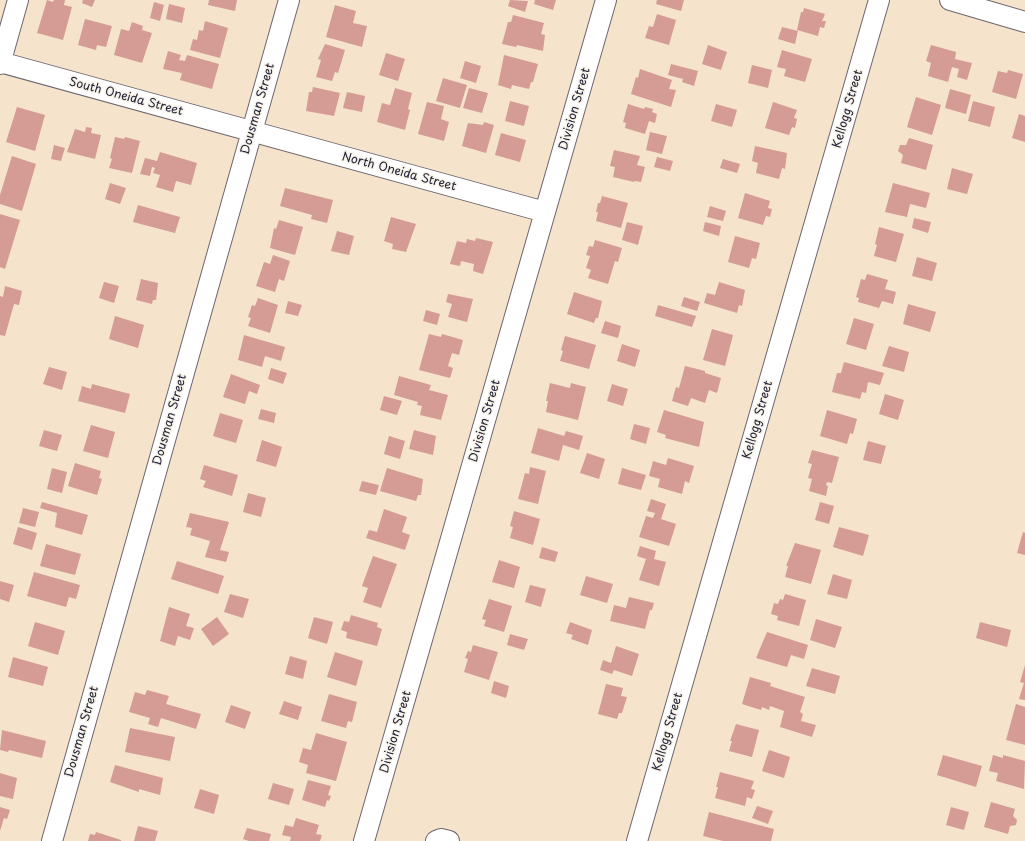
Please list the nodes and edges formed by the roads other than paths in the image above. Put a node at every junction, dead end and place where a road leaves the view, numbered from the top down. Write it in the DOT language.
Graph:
graph roads {
  1 [pos="18,0"];
  2 [pos="289,0"];
  3 [pos="606,0"];
  4 [pos="879,0"];
  5 [pos="950,0"];
  6 [pos="1025,22"];
  7 [pos="0,63"];
  8 [pos="252,131"];
  9 [pos="545,212"];
  10 [pos="52,841"];
  11 [pos="364,841"];
  12 [pos="436,841"];
  13 [pos="449,841"];
  14 [pos="637,841"];
  1 -- 7 [label="street"];
  2 -- 8 [label="street, Dousman Street"];
  3 -- 9 [label="street, Division Street"];
  4 -- 14 [label="street, Kellogg Street"];
  5 -- 6 [label="street"];
  7 -- 8 [label="street, South Oneida Street"];
  8 -- 9 [label="street, North Oneida Street"];
  8 -- 10 [label="street, Dousman Street"];
  9 -- 11 [label="street, Division Street"];
  12 -- 13 [label="street"];
}
